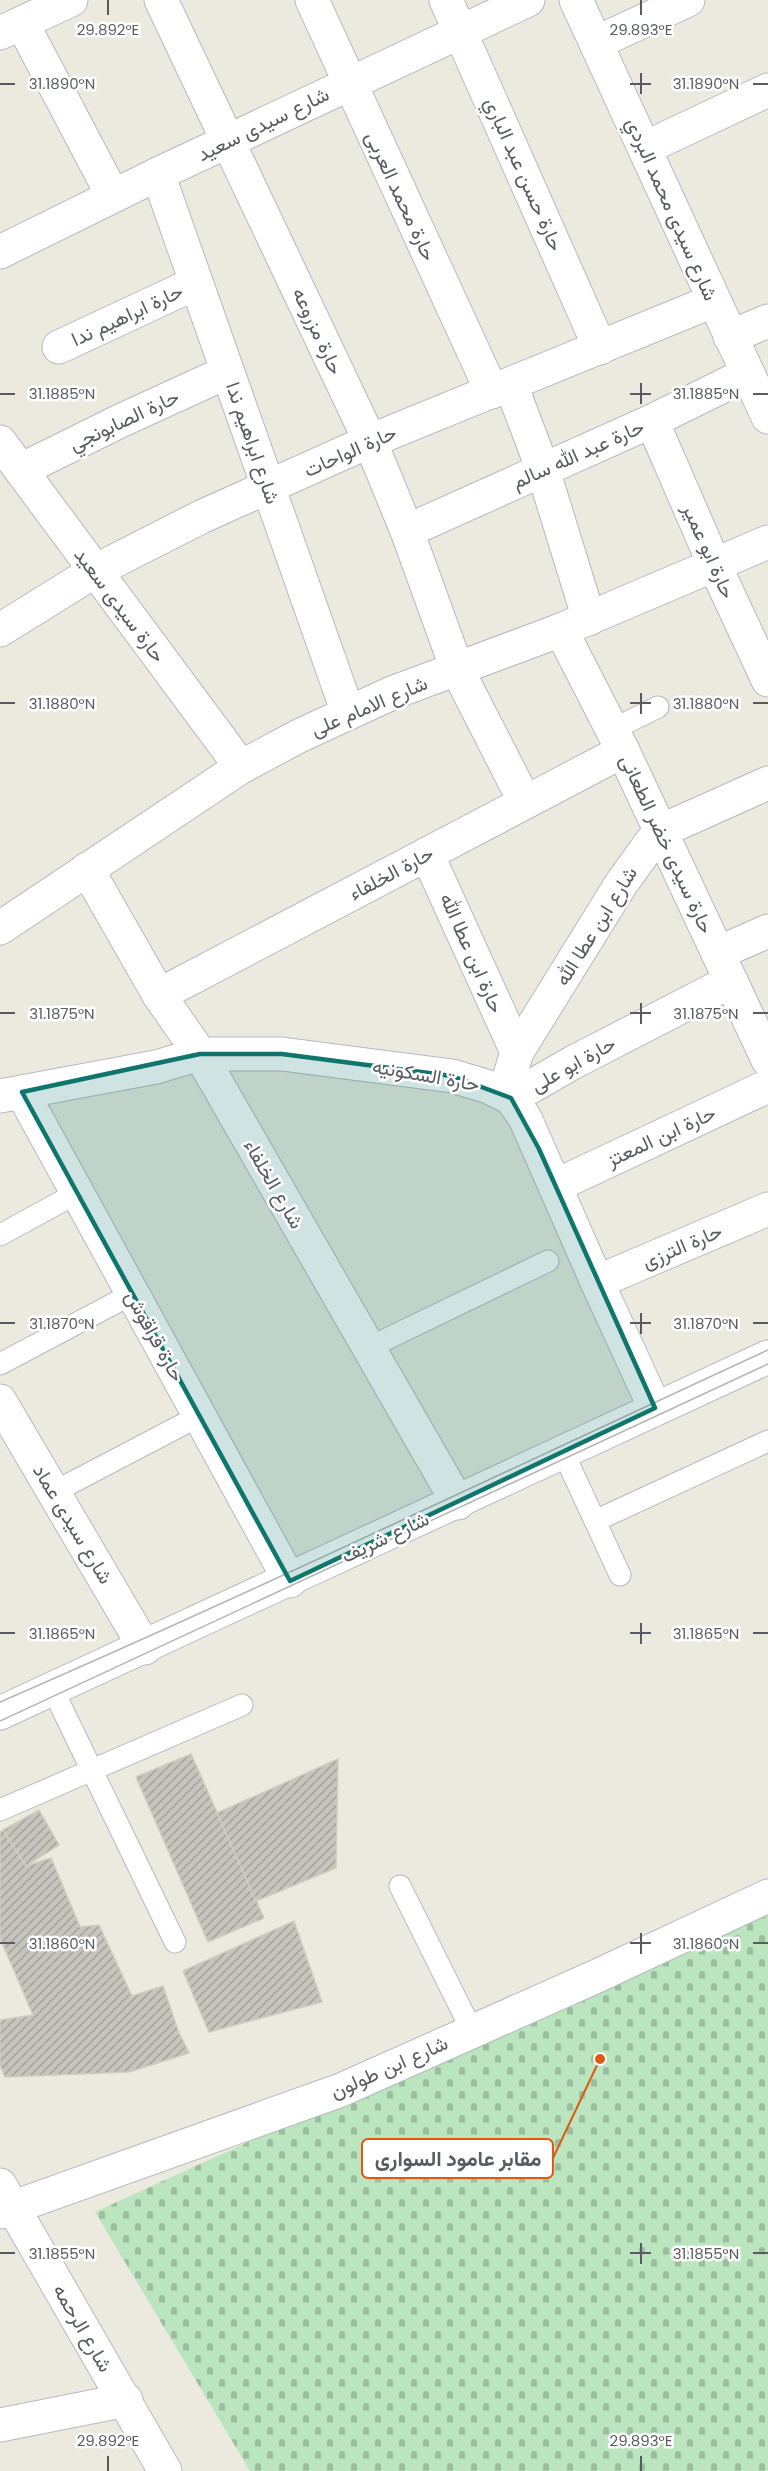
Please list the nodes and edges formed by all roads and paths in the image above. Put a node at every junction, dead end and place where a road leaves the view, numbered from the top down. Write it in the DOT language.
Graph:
graph roads {
  1 [pos="71,0"];
  2 [pos="161,0"];
  3 [pos="312,0"];
  4 [pos="446,0"];
  5 [pos="528,0"];
  6 [pos="576,0"];
  7 [pos="688,0"];
  8 [pos="11,28"];
  9 [pos="461,32"];
  10 [pos="596,43"];
  11 [pos="349,83"];
  12 [pos="768,90"];
  13 [pos="230,142"];
  14 [pos="645,148"];
  15 [pos="158,174"];
  16 [pos="113,196"];
  17 [pos="0,252"];
  18 [pos="196,283"];
  19 [pos="713,300"];
  20 [pos="768,321"];
  21 [pos="730,337"];
  22 [pos="59,347"];
  23 [pos="600,348"];
  24 [pos="227,372"];
  25 [pos="747,374"];
  26 [pos="502,389"];
  27 [pos="768,417"];
  28 [pos="652,421"];
  29 [pos="370,441"];
  30 [pos="0,442"];
  31 [pos="21,470"];
  32 [pos="543,470"];
  33 [pos="268,488"];
  34 [pos="407,531"];
  35 [pos="768,542"];
  36 [pos="715,566"];
  37 [pos="95,571"];
  38 [pos="575,624"];
  39 [pos="0,630"];
  40 [pos="457,669"];
  41 [pos="768,680"];
  42 [pos="658,707"];
  43 [pos="348,713"];
  44 [pos="617,740"];
  45 [pos="241,767"];
  46 [pos="768,783"];
  47 [pos="525,802"];
  48 [pos="661,832"];
  49 [pos="427,854"];
  50 [pos="87,869"];
  51 [pos="0,928"];
  52 [pos="768,931"];
  53 [pos="725,967"];
  54 [pos="159,995"];
  55 [pos="517,1053"];
  56 [pos="200,1054"];
  57 [pos="768,1060"];
  58 [pos="768,1086"];
  59 [pos="11,1094"];
  60 [pos="511,1098"];
  61 [pos="555,1186"];
  62 [pos="77,1193"];
  63 [pos="768,1209"];
  64 [pos="0,1235"];
  65 [pos="548,1261"];
  66 [pos="597,1282"];
  67 [pos="132,1294"];
  68 [pos="368,1348"];
  69 [pos="768,1357"];
  70 [pos="0,1364"];
  71 [pos="0,1401"];
  72 [pos="655,1408"];
  73 [pos="199,1416"];
  74 [pos="768,1441"];
  75 [pos="563,1452"];
  76 [pos="54,1492"];
  77 [pos="458,1503"];
  78 [pos="595,1521"];
  79 [pos="620,1575"];
  80 [pos="290,1581"];
  81 [pos="145,1648"];
  82 [pos="53,1690"];
  83 [pos="242,1705"];
  84 [pos="0,1713"];
  85 [pos="91,1770"];
  86 [pos="0,1810"];
  87 [pos="400,1886"];
  88 [pos="768,1896"];
  89 [pos="175,1942"];
  90 [pos="472,2031"];
  91 [pos="4,2202"];
  92 [pos="126,2400"];
  93 [pos="0,2425"];
  94 [pos="159,2469"];
  1 -- 8 [label="street"];
  2 -- 13 [label="street, حارة مزروعه"];
  3 -- 11 [label="street, حارة محمد العربى"];
  4 -- 9 [label="street, حارة حسن عبد الباري"];
  5 -- 9 [label="street, شارع سيدى سعيد"];
  6 -- 10 [label="street, شارع سيدى محمد البردي"];
  7 -- 10 [label="street"];
  8 -- 16 [label="street"];
  9 -- 11 [label="street, شارع سيدى سعيد"];
  9 -- 23 [label="street, حارة حسن عبد الباري"];
  10 -- 14 [label="street, شارع سيدى محمد البردي"];
  11 -- 13 [label="street, شارع سيدى سعيد"];
  11 -- 26 [label="street, حارة محمد العربى"];
  12 -- 14 [label="street"];
  13 -- 15 [label="street, شارع سيدى سعيد"];
  13 -- 29 [label="street, حارة مزروعه"];
  14 -- 19 [label="street, شارع سيدى محمد البردي"];
  15 -- 16 [label="street, شارع سيدى سعيد"];
  15 -- 18 [label="street, شارع ابراهيم ندا"];
  16 -- 17 [label="street, شارع سيدى سعيد"];
  18 -- 22 [label="street, حارة ابراهيم ندا"];
  18 -- 24 [label="street, شارع ابراهيم ندا"];
  19 -- 21 [label="street, شارع سيدى محمد البردي"];
  19 -- 23 [label="street, حارة الواحات"];
  20 -- 21 [label="street"];
  21 -- 25 [label="street, شارع سيدى محمد البردي"];
  23 -- 26 [label="street, حارة الواحات"];
  24 -- 31 [label="street, حارة الصابونجي"];
  24 -- 33 [label="street, شارع ابراهيم ندا"];
  25 -- 27 [label="street, شارع سيدى محمد البردي"];
  25 -- 28 [label="street, حارة عبد الله سالم"];
  26 -- 29 [label="street, حارة الواحات"];
  26 -- 32 [label="street, حارة محمد العربى"];
  28 -- 32 [label="street, حارة عبد الله سالم"];
  28 -- 36 [label="street, حارة ابو عمير"];
  29 -- 33 [label="street, حارة الواحات"];
  29 -- 34 [label="street, حارة مزروعه"];
  30 -- 31 [label="street, حارة سيدى سعيد"];
  31 -- 37 [label="street, حارة سيدى سعيد"];
  32 -- 34 [label="street, حارة عبد الله سالم"];
  32 -- 38 [label="street, حارة سيدى خضر الطعانى"];
  33 -- 37 [label="street, حارة الواحات"];
  33 -- 43 [label="street, شارع ابراهيم ندا"];
  34 -- 40 [label="street, حارة مزروعه"];
  35 -- 36 [label="street, شارع الامام على"];
  36 -- 38 [label="street, شارع الامام على"];
  36 -- 41 [label="street, حارة ابو عمير"];
  37 -- 39 [label="street, حارة الواحات"];
  37 -- 45 [label="street, حارة سيدى سعيد"];
  38 -- 40 [label="street, شارع الامام على"];
  38 -- 44 [label="street, حارة سيدى خضر الطعانى"];
  40 -- 43 [label="street, شارع الامام على"];
  40 -- 47 [label="street, حارة مزروعه"];
  42 -- 44 [label="lane"];
  43 -- 45 [label="street, شارع الامام على"];
  44 -- 47 [label="street, حارة الخلفاء"];
  44 -- 48 [label="street, حارة سيدى خضر الطعانى"];
  45 -- 50 [label="street, شارع الامام على"];
  46 -- 48 [label="street, شارع ابن عطا الله"];
  47 -- 49 [label="street, حارة الخلفاء"];
  48 -- 53 [label="street, حارة سيدى خضر الطعانى"];
  48 -- 55 [label="street, شارع ابن عطا الله"];
  49 -- 54 [label="street, حارة الخلفاء"];
  49 -- 55 [label="street, حارة ابن عطا الله"];
  50 -- 51 [label="street, شارع الامام على"];
  50 -- 54 [label="street, شارع الخلفاء"];
  52 -- 53 [label="street, حارة ابو على"];
  53 -- 57 [label="street, حارة سيدى خضر الطعانى"];
  53 -- 60 [label="street, حارة ابو على"];
  54 -- 56 [label="street, شارع الخلفاء"];
  55 -- 60 [label="street, شارع ابن عطا الله"];
  56 -- 59 [label="street, حارة السكونيه"];
  56 -- 60 [label="street, حارة السكونيه"];
  56 -- 68 [label="street, شارع الخلفاء"];
  58 -- 61 [label="street, حارة ابن المعتز"];
  59 -- 62 [label="street, حارة قراقوش"];
  60 -- 61 [label="street"];
  61 -- 66 [label="street"];
  62 -- 64 [label="lane"];
  62 -- 67 [label="street, حارة قراقوش"];
  63 -- 66 [label="street, حارة الترزى"];
  65 -- 68 [label="lane"];
  66 -- 72 [label="street"];
  67 -- 70 [label="lane"];
  67 -- 73 [label="street, حارة قراقوش"];
  68 -- 77 [label="street, شارع الخلفاء"];
  69 -- 72 [label="street, شارع شريف"];
  71 -- 76 [label="street, شارع سيدى عماد"];
  72 -- 75 [label="street, شارع شريف"];
  73 -- 76 [label="lane"];
  73 -- 80 [label="street, حارة قراقوش"];
  74 -- 78 [label="lane"];
  75 -- 77 [label="street, شارع شريف"];
  75 -- 78 [label="lane"];
  76 -- 81 [label="street, شارع سيدى عماد"];
  77 -- 80 [label="street, شارع شريف"];
  78 -- 79 [label="lane"];
  80 -- 81 [label="street, شارع شريف"];
  81 -- 82 [label="street, شارع شريف"];
  82 -- 84 [label="street, شارع شريف"];
  82 -- 85 [label="lane"];
  83 -- 85 [label="lane"];
  85 -- 86 [label="lane"];
  85 -- 89 [label="lane"];
  87 -- 90 [label="lane"];
  88 -- 90 [label="street, شارع ابن طولون"];
  90 -- 91 [label="street, شارع ابن طولون"];
  91 -- 92 [label="street, شارع الرحمه"];
  92 -- 93 [label="street"];
  92 -- 94 [label="street, شارع الرحمه"];
}
